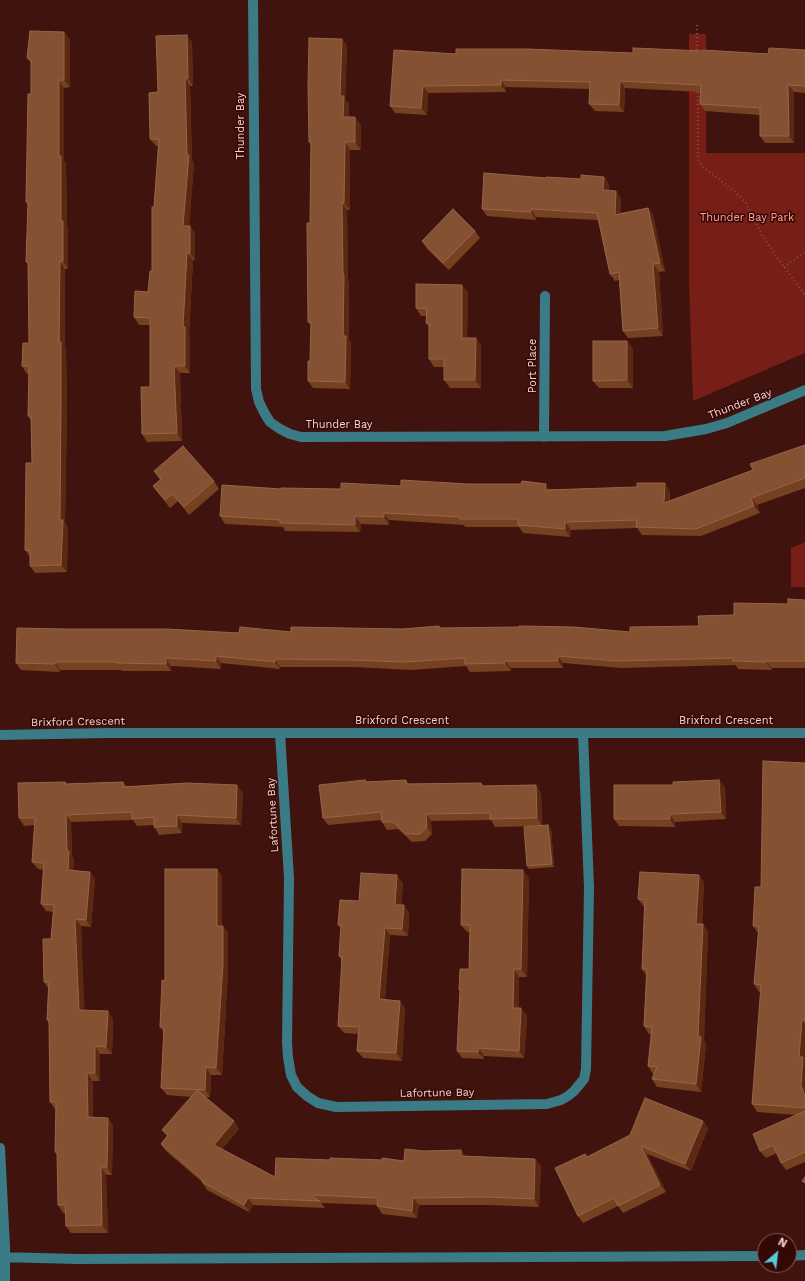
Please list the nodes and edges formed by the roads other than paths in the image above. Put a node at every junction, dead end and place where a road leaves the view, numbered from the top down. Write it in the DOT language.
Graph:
graph roads {
  1 [pos="253,0"];
  2 [pos="545,296"];
  3 [pos="805,390"];
  4 [pos="544,436"];
  5 [pos="280,733"];
  6 [pos="583,733"];
  7 [pos="805,733"];
  8 [pos="0,735"];
  9 [pos="0,1148"];
  10 [pos="757,1256"];
  11 [pos="3,1257"];
  12 [pos="5,1281"];
  1 -- 4 [label="street, Thunder Bay"];
  2 -- 4 [label="street, Port Place"];
  3 -- 4 [label="street, Thunder Bay"];
  5 -- 6 [label="street, Brixford Crescent"];
  5 -- 6 [label="street, Lafortune Bay"];
  5 -- 8 [label="street, Brixford Crescent"];
  6 -- 7 [label="street, Brixford Crescent"];
  9 -- 11 [label="street"];
  10 -- 11 [label="street"];
  11 -- 12 [label="street"];
}
